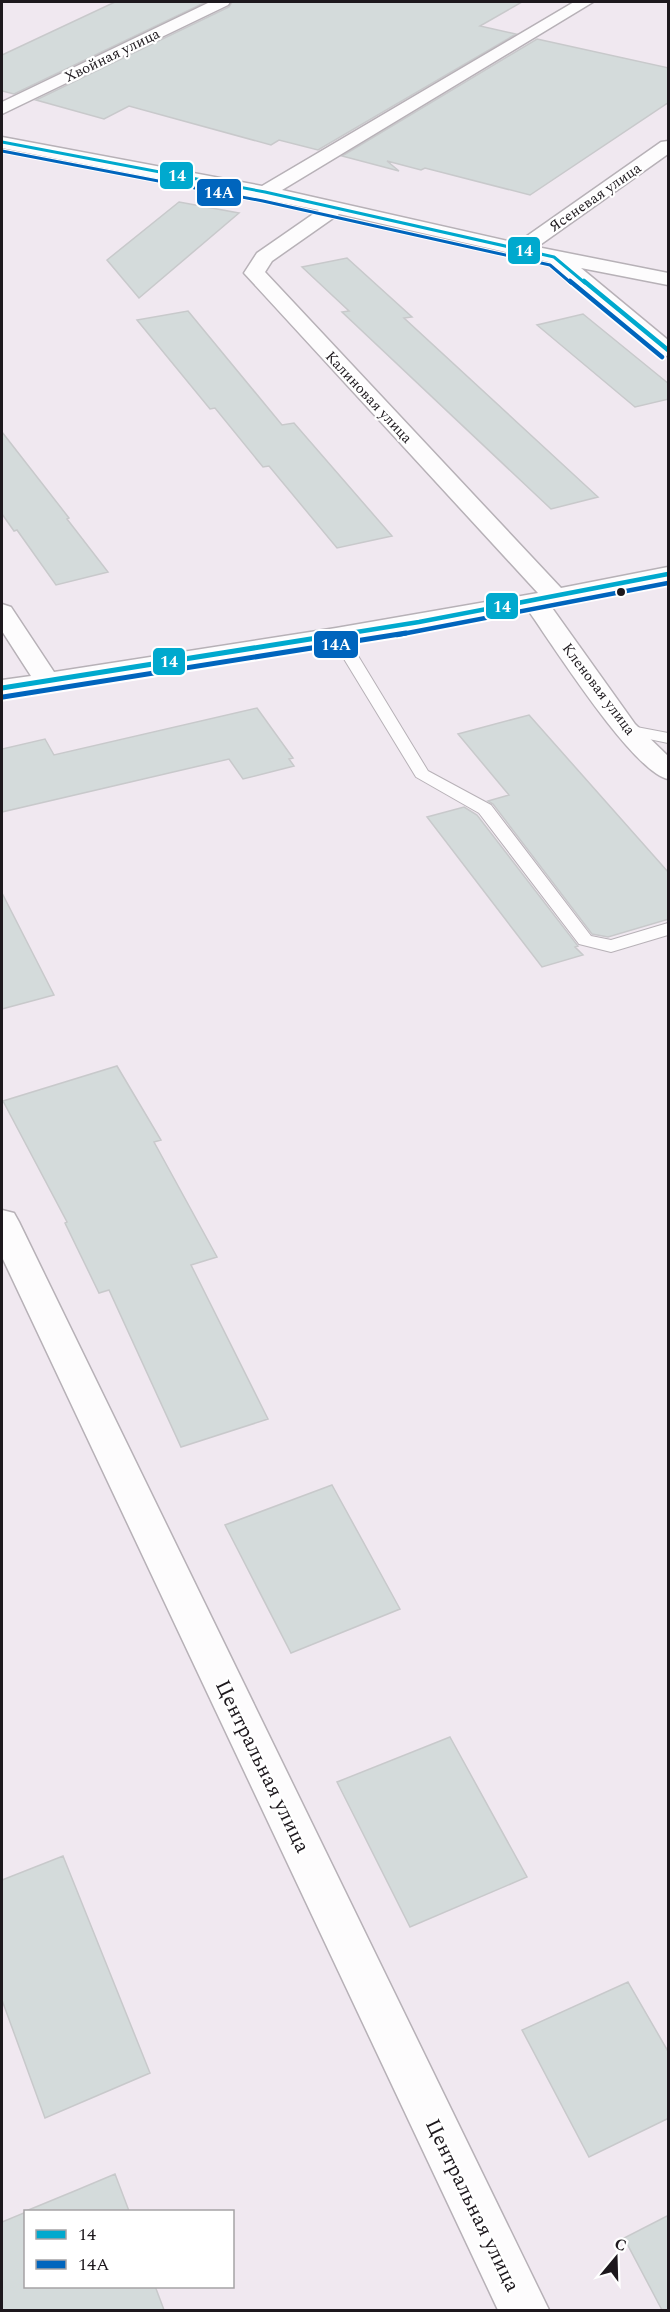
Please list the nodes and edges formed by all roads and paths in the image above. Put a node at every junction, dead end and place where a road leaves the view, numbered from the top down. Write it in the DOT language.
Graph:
graph roads {
  1 [pos="222,2"];
  2 [pos="585,2"];
  3 [pos="2,109"];
  4 [pos="2,142"];
  5 [pos="669,146"];
  6 [pos="265,192"];
  7 [pos="335,208"];
  8 [pos="521,249"];
  9 [pos="554,257"];
  10 [pos="669,279"];
  11 [pos="669,350"];
  12 [pos="669,574"];
  13 [pos="546,600"];
  14 [pos="2,612"];
  15 [pos="338,636"];
  16 [pos="46,681"];
  17 [pos="2,688"];
  18 [pos="627,730"];
  19 [pos="669,738"];
  20 [pos="669,771"];
  21 [pos="669,929"];
  22 [pos="2,1222"];
  23 [pos="524,2310"];
  1 -- 3 [label="street, Хвойная улица"];
  2 -- 6 [label="street"];
  4 -- 6 [label="street"];
  5 -- 8 [label="street, Ясеневая улица"];
  6 -- 7 [label="street"];
  7 -- 8 [label="street"];
  7 -- 13 [label="street, Калиновая улица"];
  8 -- 9 [label="street"];
  9 -- 10 [label="street"];
  9 -- 11 [label="street, Ясеневая улица"];
  12 -- 13 [label="street"];
  13 -- 15 [label="street"];
  13 -- 18 [label="street, Кленовая улица"];
  14 -- 16 [label="street"];
  15 -- 16 [label="street"];
  15 -- 21 [label="lane"];
  16 -- 17 [label="street"];
  18 -- 19 [label="lane"];
  18 -- 20 [label="street, Кленовая улица"];
  22 -- 23 [label="street, Центральная улица"];
}
